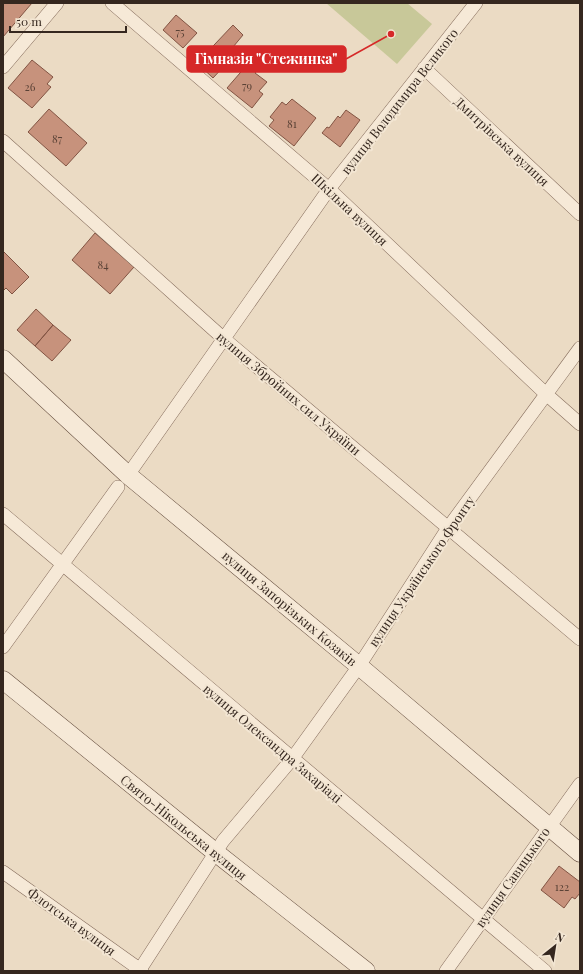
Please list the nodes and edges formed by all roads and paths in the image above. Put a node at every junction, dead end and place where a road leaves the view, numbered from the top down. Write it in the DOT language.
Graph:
graph roads {
  1 [pos="57,3"];
  2 [pos="112,3"];
  3 [pos="476,3"];
  4 [pos="3,67"];
  5 [pos="424,68"];
  6 [pos="3,141"];
  7 [pos="330,189"];
  8 [pos="580,214"];
  9 [pos="224,338"];
  10 [pos="580,348"];
  11 [pos="3,359"];
  12 [pos="546,394"];
  13 [pos="580,424"];
  14 [pos="123,481"];
  15 [pos="3,514"];
  16 [pos="448,528"];
  17 [pos="63,564"];
  18 [pos="580,639"];
  19 [pos="3,647"];
  20 [pos="359,666"];
  21 [pos="3,680"];
  22 [pos="292,759"];
  23 [pos="580,784"];
  24 [pos="549,826"];
  25 [pos="215,852"];
  26 [pos="580,853"];
  27 [pos="3,872"];
  28 [pos="483,919"];
  29 [pos="140,971"];
  30 [pos="366,971"];
  31 [pos="446,971"];
  32 [pos="545,971"];
  1 -- 4 [label="street"];
  2 -- 7 [label="street, Шкільна вулиця"];
  3 -- 5 [label="street, вулиця Володимира Великого"];
  5 -- 7 [label="street, вулиця Володимира Великого"];
  5 -- 8 [label="street, Дмитрівська вулиця"];
  6 -- 9 [label="street, вулиця Збройних сил України"];
  7 -- 9 [label="street, вулиця Володимира Великого"];
  7 -- 12 [label="street, Шкільна вулиця"];
  9 -- 14 [label="street, вулиця Володимира Великого"];
  9 -- 16 [label="street, вулиця Збройних сил України"];
  10 -- 12 [label="street, вулиця Українського Фронту"];
  11 -- 14 [label="main road, вулиця Запорізьких Козаків"];
  12 -- 13 [label="street, Шкільна вулиця"];
  12 -- 16 [label="street, вулиця Українського Фронту"];
  14 -- 17 [label="street, вулиця Володимира Великого"];
  14 -- 20 [label="main road, вулиця Запорізьких Козаків"];
  15 -- 17 [label="street, вулиця Олександра Захаріаді"];
  16 -- 18 [label="street, вулиця Збройних сил України"];
  16 -- 20 [label="street, вулиця Українського Фронту"];
  17 -- 19 [label="street, вулиця Володимира Великого"];
  17 -- 22 [label="street, вулиця Олександра Захаріаді"];
  20 -- 22 [label="street, вулиця Українського Фронту"];
  20 -- 24 [label="main road, вулиця Запорізьких Козаків"];
  21 -- 25 [label="main road, Свято-Нікольська вулиця"];
  22 -- 25 [label="street, вулиця Українського Фронту"];
  22 -- 28 [label="street, вулиця Олександра Захаріаді"];
  23 -- 24 [label="street, вулиця Савицького"];
  24 -- 26 [label="main road, вулиця Запорізьких Козаків"];
  24 -- 28 [label="street, вулиця Савицького"];
  25 -- 29 [label="street, вулиця Українського Фронту"];
  25 -- 30 [label="main road, Свято-Нікольська вулиця"];
  27 -- 29 [label="street, Флотська вулиця"];
  28 -- 31 [label="street, вулиця Савицького"];
  28 -- 32 [label="street, вулиця Олександра Захаріаді"];
}
